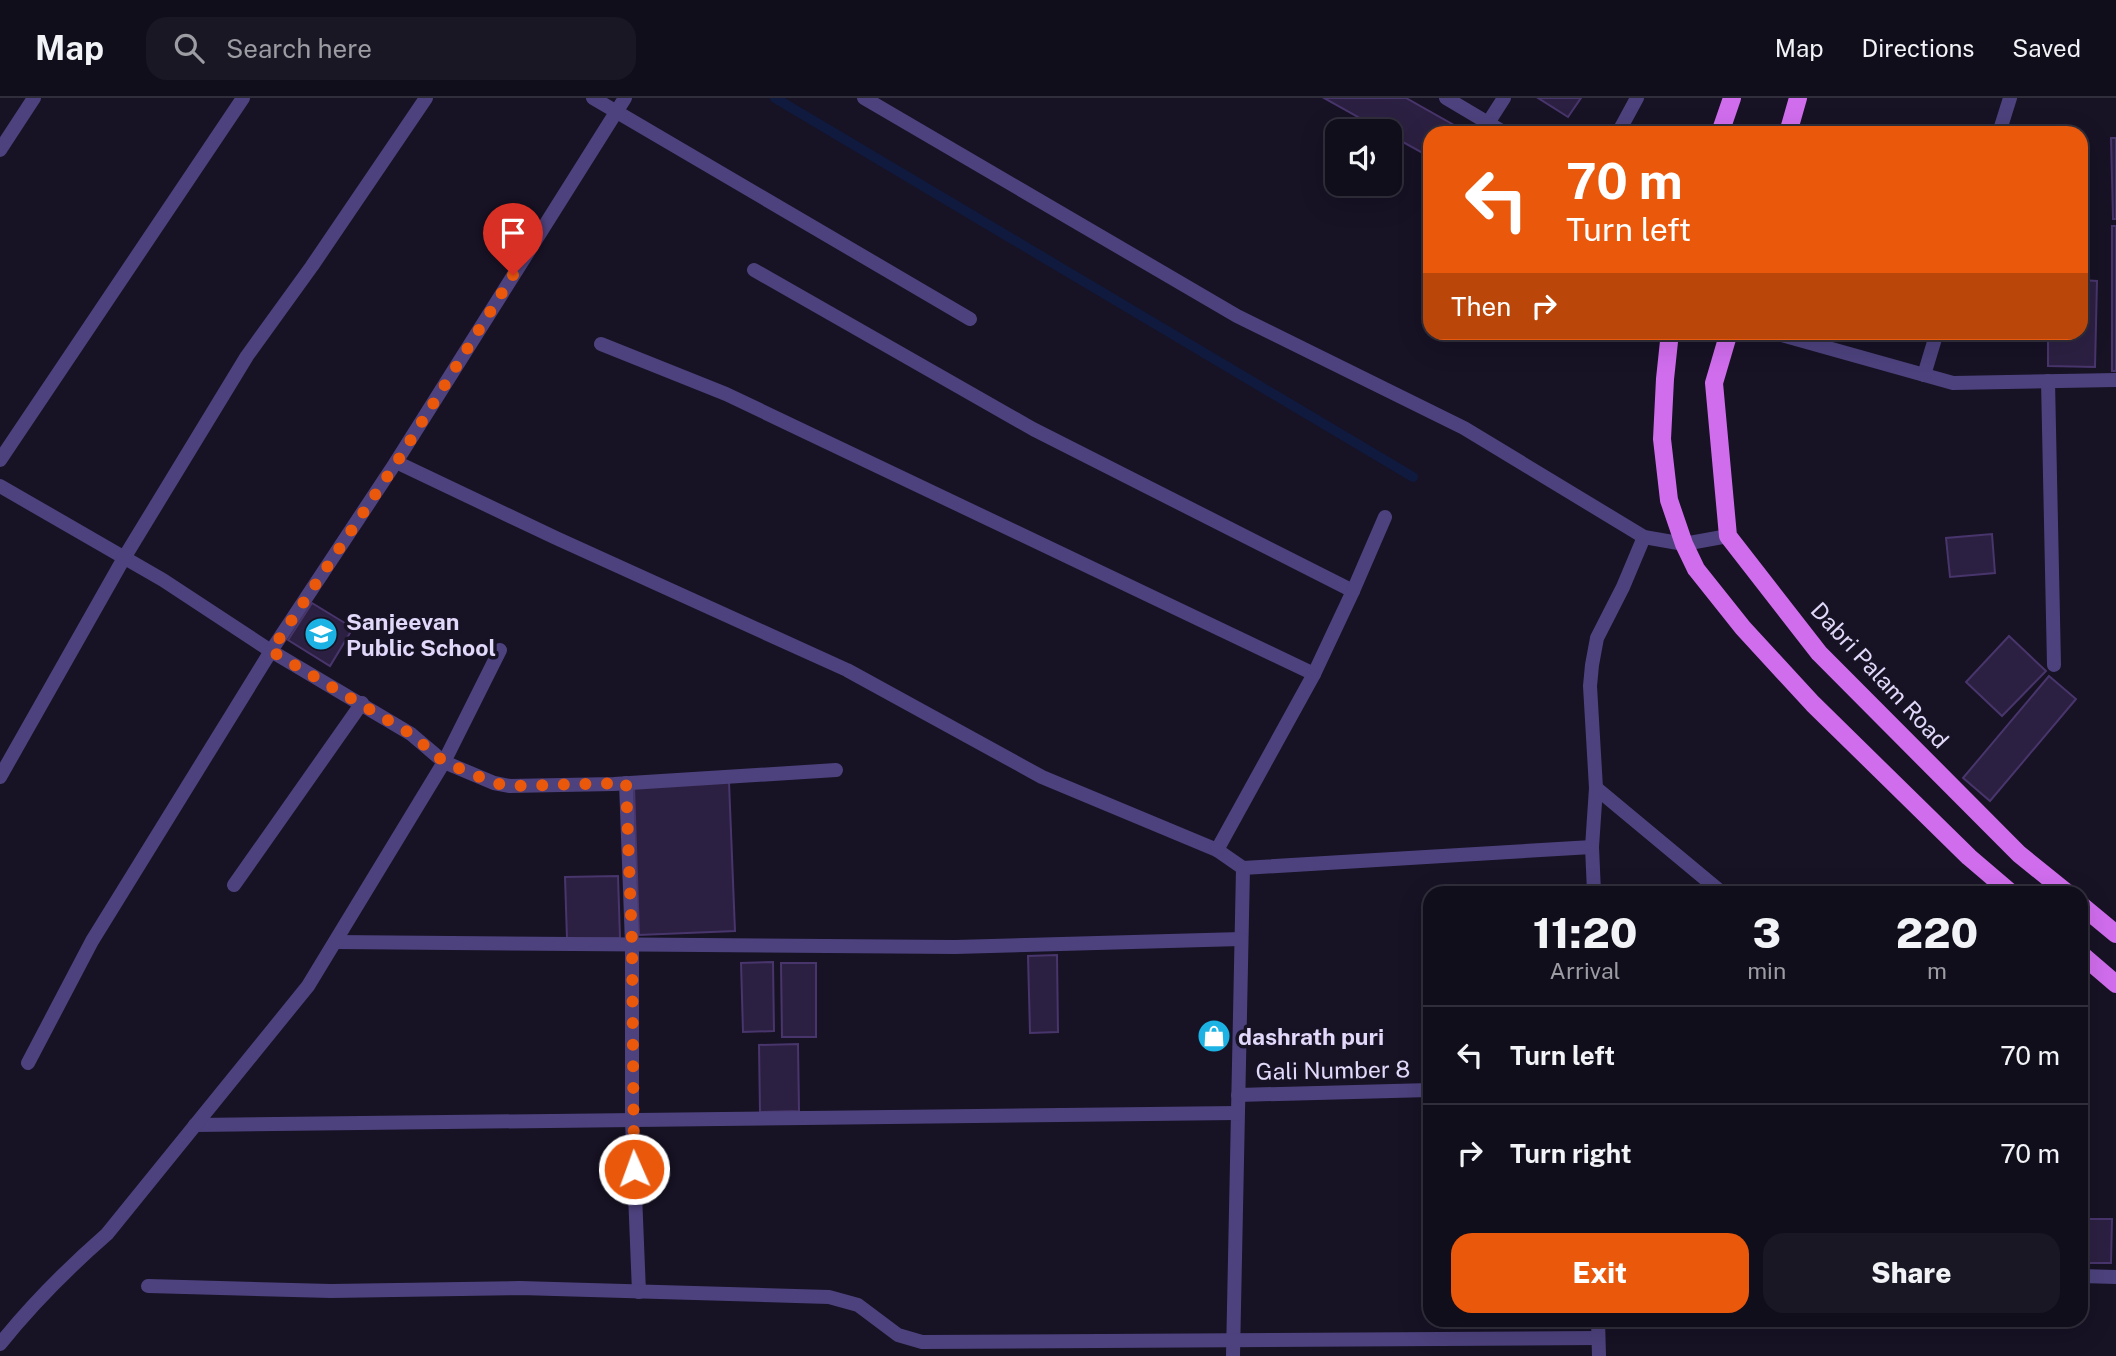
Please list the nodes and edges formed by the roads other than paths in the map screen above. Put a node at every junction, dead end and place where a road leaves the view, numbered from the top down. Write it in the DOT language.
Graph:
graph roads {
  1 [pos="34,98"];
  2 [pos="243,98"];
  3 [pos="426,98"];
  4 [pos="593,98"];
  5 [pos="625,98"];
  6 [pos="864,98"];
  7 [pos="1446,98"];
  8 [pos="1504,98"];
  9 [pos="1637,98"];
  10 [pos="1732,98"];
  11 [pos="1798,98"];
  12 [pos="2010,98"];
  13 [pos="616,111"];
  14 [pos="1488,123"];
  15 [pos="1493,126"];
  16 [pos="1622,126"];
  17 [pos="1722,126"];
  18 [pos="1790,126"];
  19 [pos="2001,126"];
  20 [pos="0,150"];
  21 [pos="754,270"];
  22 [pos="970,319"];
  23 [pos="1669,340"];
  24 [pos="1726,340"];
  25 [pos="1799,340"];
  26 [pos="1934,340"];
  27 [pos="601,344"];
  28 [pos="1923,375"];
  29 [pos="2116,380"];
  30 [pos="2048,381"];
  31 [pos="0,460"];
  32 [pos="397,462"];
  33 [pos="0,486"];
  34 [pos="1385,517"];
  35 [pos="1728,536"];
  36 [pos="1644,537"];
  37 [pos="1684,544"];
  38 [pos="124,558"];
  39 [pos="1353,591"];
  40 [pos="500,650"];
  41 [pos="271,651"];
  42 [pos="2054,665"];
  43 [pos="1314,674"];
  44 [pos="362,703"];
  45 [pos="444,762"];
  46 [pos="836,770"];
  47 [pos="0,777"];
  48 [pos="626,783"];
  49 [pos="1596,788"];
  50 [pos="1592,847"];
  51 [pos="1217,850"];
  52 [pos="1242,868"];
  53 [pos="234,885"];
  54 [pos="1594,886"];
  55 [pos="1714,886"];
  56 [pos="2003,886"];
  57 [pos="2059,886"];
  58 [pos="2088,911"];
  59 [pos="2116,934"];
  60 [pos="1241,939"];
  61 [pos="335,942"];
  62 [pos="632,944"];
  63 [pos="2088,960"];
  64 [pos="2116,984"];
  65 [pos="28,1063"];
  66 [pos="1423,1090"];
  67 [pos="1238,1095"];
  68 [pos="1237,1113"];
  69 [pos="632,1120"];
  70 [pos="195,1125"];
  71 [pos="2088,1276"];
  72 [pos="2116,1276"];
  73 [pos="148,1286"];
  74 [pos="639,1292"];
  75 [pos="1598,1327"];
  76 [pos="1598,1338"];
  77 [pos="0,1344"];
  78 [pos="1233,1349"];
  79 [pos="1599,1356"];
  1 -- 20 [label="street"];
  2 -- 31 [label="street"];
  3 -- 38 [label="street"];
  4 -- 13 [label="street"];
  5 -- 13 [label="street"];
  6 -- 36 [label="street"];
  7 -- 14 [label="street"];
  8 -- 14 [label="street"];
  9 -- 16 [label="street"];
  10 -- 17 [label="main road"];
  11 -- 18 [label="main road"];
  12 -- 19 [label="street"];
  13 -- 22 [label="street"];
  13 -- 32 [label="street"];
  14 -- 15 [label="street"];
  21 -- 39 [label="street"];
  23 -- 37 [label="main road"];
  24 -- 35 [label="main road"];
  25 -- 28 [label="street"];
  26 -- 28 [label="street"];
  27 -- 43 [label="street"];
  28 -- 30 [label="street"];
  29 -- 30 [label="street"];
  30 -- 42 [label="street"];
  32 -- 41 [label="street"];
  32 -- 51 [label="street"];
  33 -- 38 [label="street"];
  34 -- 39 [label="street"];
  35 -- 37 [label="street"];
  35 -- 57 [label="main road, Dabri Palam Road"];
  36 -- 37 [label="street"];
  36 -- 49 [label="street"];
  37 -- 56 [label="main road"];
  38 -- 41 [label="street"];
  38 -- 47 [label="street"];
  39 -- 43 [label="street"];
  40 -- 45 [label="street"];
  41 -- 44 [label="street"];
  41 -- 65 [label="street"];
  43 -- 51 [label="street"];
  44 -- 45 [label="street"];
  44 -- 53 [label="street"];
  45 -- 48 [label="street"];
  45 -- 61 [label="street"];
  46 -- 48 [label="street"];
  48 -- 62 [label="street"];
  49 -- 50 [label="street"];
  49 -- 55 [label="street"];
  50 -- 52 [label="street"];
  50 -- 54 [label="street"];
  51 -- 52 [label="street"];
  52 -- 60 [label="street"];
  58 -- 59 [label="main road"];
  60 -- 62 [label="street"];
  60 -- 67 [label="street"];
  61 -- 62 [label="street"];
  61 -- 70 [label="street"];
  62 -- 69 [label="street"];
  63 -- 64 [label="main road"];
  66 -- 67 [label="street, Gali Number 8"];
  67 -- 68 [label="street"];
  68 -- 69 [label="street"];
  68 -- 78 [label="street"];
  69 -- 70 [label="street"];
  69 -- 74 [label="street"];
  70 -- 77 [label="street"];
  71 -- 72 [label="street"];
  73 -- 74 [label="street"];
  74 -- 78 [label="street"];
  75 -- 76 [label="street"];
  76 -- 78 [label="street"];
  76 -- 79 [label="street"];
}
